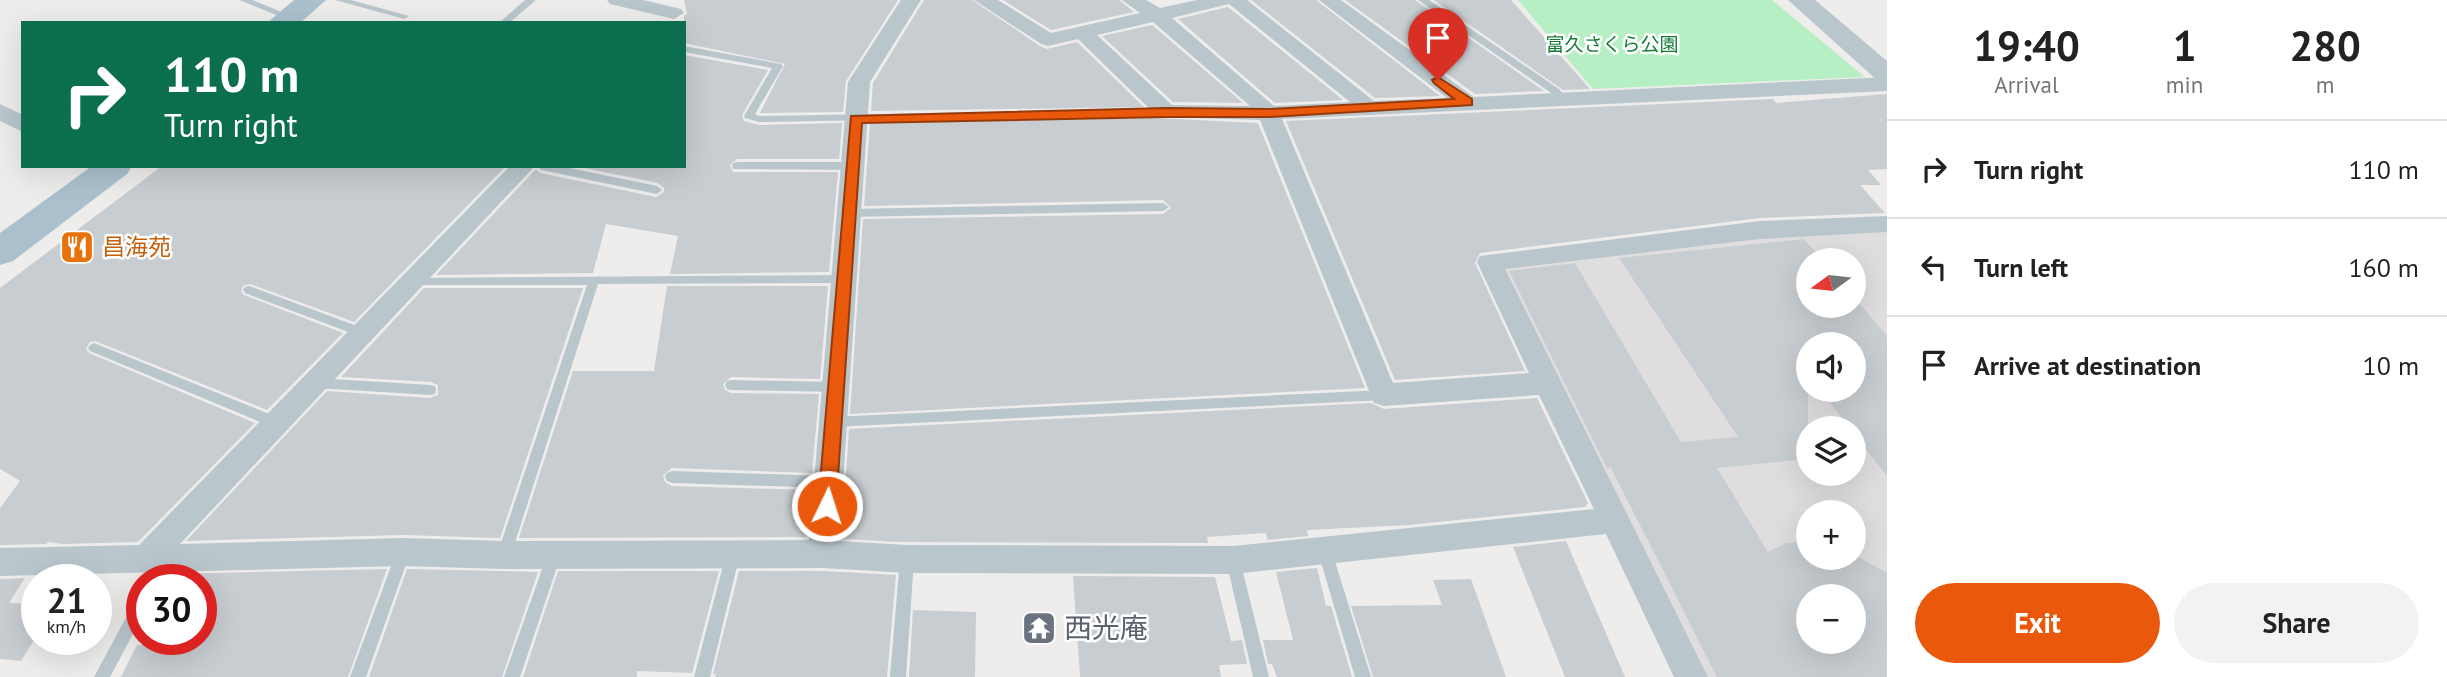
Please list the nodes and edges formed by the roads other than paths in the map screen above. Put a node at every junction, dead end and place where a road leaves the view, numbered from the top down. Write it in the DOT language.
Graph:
graph roads {
  1 [pos="244,0"];
  2 [pos="312,0"];
  3 [pos="340,0"];
  4 [pos="531,0"];
  5 [pos="617,0"];
  6 [pos="911,0"];
  7 [pos="984,0"];
  8 [pos="1132,0"];
  9 [pos="1223,0"];
  10 [pos="1235,0"];
  11 [pos="1329,0"];
  12 [pos="1423,0"];
  13 [pos="1800,0"];
  14 [pos="675,12"];
  15 [pos="1157,15"];
  16 [pos="404,16"];
  17 [pos="293,21"];
  18 [pos="505,21"];
  19 [pos="1083,33"];
  20 [pos="686,49"];
  21 [pos="1887,75"];
  22 [pos="1887,84"];
  23 [pos="1562,98"];
  24 [pos="1467,102"];
  25 [pos="1368,108"];
  26 [pos="0,111"];
  27 [pos="1166,112"];
  28 [pos="1268,113"];
  29 [pos="856,119"];
  30 [pos="21,124"];
  31 [pos="737,166"];
  32 [pos="852,166"];
  33 [pos="522,168"];
  34 [pos="551,168"];
  35 [pos="97,169"];
  36 [pos="657,190"];
  37 [pos="1163,206"];
  38 [pos="849,213"];
  39 [pos="1887,224"];
  40 [pos="0,226"];
  41 [pos="0,252"];
  42 [pos="844,279"];
  43 [pos="594,280"];
  44 [pos="414,281"];
  45 [pos="249,290"];
  46 [pos="365,333"];
  47 [pos="94,348"];
  48 [pos="316,383"];
  49 [pos="1548,383"];
  50 [pos="731,385"];
  51 [pos="836,387"];
  52 [pos="430,390"];
  53 [pos="1384,395"];
  54 [pos="833,422"];
  55 [pos="277,423"];
  56 [pos="672,477"];
  57 [pos="829,482"];
  58 [pos="1614,520"];
  59 [pos="403,552"];
  60 [pos="1325,552"];
  61 [pos="733,554"];
  62 [pos="823,554"];
  63 [pos="505,555"];
  64 [pos="554,555"];
  65 [pos="906,559"];
  66 [pos="1233,560"];
  67 [pos="0,562"];
  68 [pos="155,564"];
  69 [pos="126,632"];
  70 [pos="102,677"];
  71 [pos="358,677"];
  72 [pos="512,677"];
  73 [pos="702,677"];
  74 [pos="898,677"];
  75 [pos="1261,677"];
  76 [pos="1363,677"];
  77 [pos="1690,677"];
  1 -- 17 [label="lane"];
  2 -- 17 [label="main road"];
  3 -- 16 [label="lane"];
  3 -- 17 [label="main road"];
  4 -- 18 [label="lane"];
  5 -- 14 [label="street"];
  6 -- 29 [label="street"];
  7 -- 19 [label="street"];
  8 -- 15 [label="street"];
  9 -- 15 [label="street"];
  10 -- 25 [label="street"];
  11 -- 24 [label="street"];
  12 -- 23 [label="lane"];
  13 -- 21 [label="street"];
  15 -- 19 [label="street"];
  15 -- 28 [label="street"];
  19 -- 27 [label="street"];
  20 -- 29 [label="lane"];
  22 -- 23 [label="street"];
  23 -- 24 [label="street"];
  24 -- 25 [label="street"];
  25 -- 28 [label="street"];
  26 -- 30 [label="street"];
  27 -- 28 [label="street"];
  27 -- 29 [label="lane"];
  28 -- 53 [label="street"];
  29 -- 32 [label="street"];
  31 -- 32 [label="lane"];
  32 -- 38 [label="street"];
  33 -- 44 [label="street"];
  34 -- 36 [label="lane"];
  35 -- 40 [label="main road"];
  35 -- 41 [label="main road"];
  37 -- 38 [label="lane"];
  38 -- 42 [label="street"];
  39 -- 49 [label="street"];
  42 -- 43 [label="lane"];
  42 -- 51 [label="street"];
  43 -- 44 [label="lane"];
  43 -- 63 [label="lane"];
  44 -- 46 [label="street"];
  45 -- 46 [label="lane"];
  46 -- 48 [label="street"];
  47 -- 55 [label="lane"];
  48 -- 52 [label="lane"];
  48 -- 55 [label="street"];
  49 -- 53 [label="street"];
  49 -- 58 [label="street"];
  50 -- 51 [label="lane"];
  51 -- 54 [label="street"];
  53 -- 54 [label="lane"];
  54 -- 57 [label="street"];
  55 -- 68 [label="street"];
  56 -- 57 [label="lane"];
  57 -- 62 [label="street"];
  58 -- 60 [label="street"];
  58 -- 77 [label="street"];
  59 -- 63 [label="street"];
  59 -- 68 [label="street"];
  59 -- 71 [label="lane"];
  60 -- 66 [label="street"];
  60 -- 76 [label="lane"];
  61 -- 62 [label="street"];
  61 -- 64 [label="street"];
  61 -- 73 [label="lane"];
  62 -- 65 [label="street"];
  63 -- 64 [label="street"];
  64 -- 72 [label="lane"];
  65 -- 66 [label="street"];
  65 -- 74 [label="lane"];
  66 -- 75 [label="lane"];
  67 -- 68 [label="street"];
  69 -- 70 [label="lane"];
}
